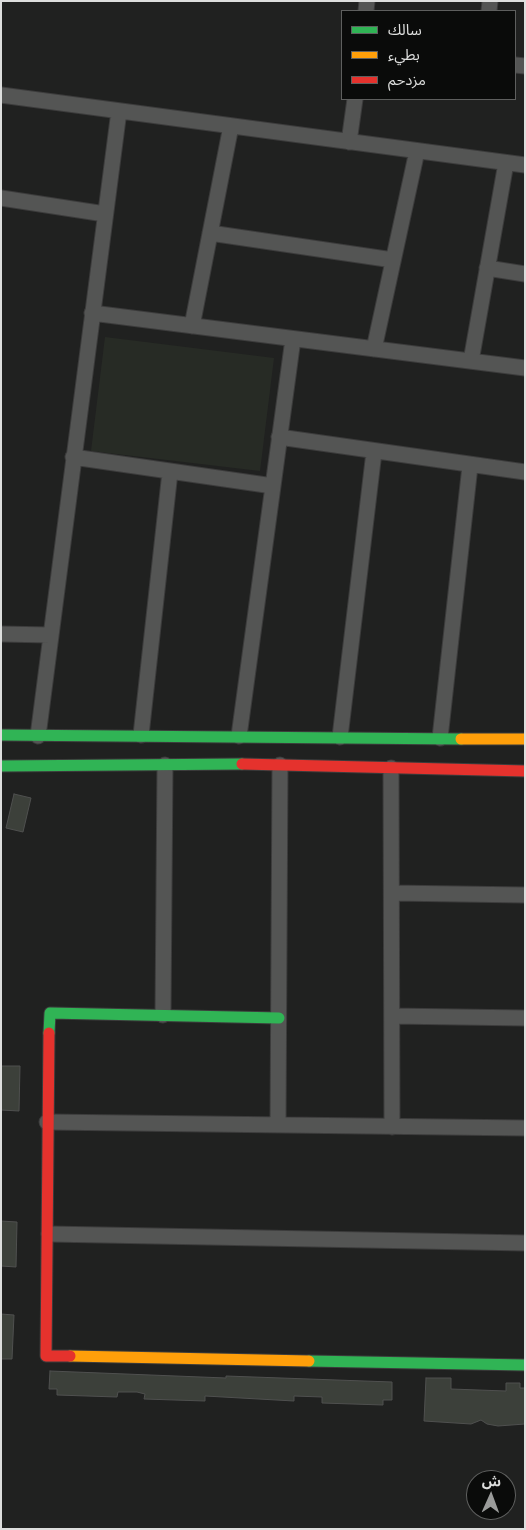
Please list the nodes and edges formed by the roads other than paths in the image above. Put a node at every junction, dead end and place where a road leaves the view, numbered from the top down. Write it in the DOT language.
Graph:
graph roads {
  1 [pos="1,95"];
  2 [pos="354,100"];
  3 [pos="119,111"];
  4 [pos="231,126"];
  5 [pos="349,142"];
  6 [pos="417,151"];
  7 [pos="506,162"];
  8 [pos="525,165"];
  9 [pos="1,198"];
  10 [pos="105,214"];
  11 [pos="210,233"];
  12 [pos="393,260"];
  13 [pos="486,268"];
  14 [pos="525,274"];
  15 [pos="92,313"];
  16 [pos="192,326"];
  17 [pos="293,339"];
  18 [pos="374,349"];
  19 [pos="471,361"];
  20 [pos="525,368"];
  21 [pos="279,437"];
  22 [pos="374,452"];
  23 [pos="73,457"];
  24 [pos="470,466"];
  25 [pos="170,472"];
  26 [pos="525,472"];
  27 [pos="273,486"];
  28 [pos="1,634"];
  29 [pos="50,635"];
  30 [pos="1,735"];
  31 [pos="141,735"];
  32 [pos="239,736"];
  33 [pos="340,737"];
  34 [pos="440,738"];
  35 [pos="525,739"];
  36 [pos="40,746"];
  37 [pos="164,765"];
  38 [pos="280,765"];
  39 [pos="1,766"];
  40 [pos="55,767"];
  41 [pos="391,768"];
  42 [pos="525,771"];
  43 [pos="392,893"];
  44 [pos="525,895"];
  45 [pos="163,1015"];
  46 [pos="392,1016"];
  47 [pos="279,1018"];
  48 [pos="525,1018"];
  49 [pos="47,1122"];
  50 [pos="278,1125"];
  51 [pos="392,1127"];
  52 [pos="525,1128"];
  53 [pos="49,1234"];
  54 [pos="525,1243"];
  55 [pos="525,1365"];
  1 -- 3 [label="street"];
  2 -- 5 [label="street"];
  3 -- 4 [label="street"];
  3 -- 10 [label="street"];
  4 -- 5 [label="street"];
  4 -- 11 [label="street"];
  5 -- 6 [label="street"];
  6 -- 7 [label="street"];
  6 -- 12 [label="street"];
  7 -- 8 [label="street"];
  7 -- 13 [label="street"];
  9 -- 10 [label="street"];
  10 -- 15 [label="street"];
  11 -- 12 [label="street"];
  11 -- 16 [label="street"];
  12 -- 18 [label="street"];
  13 -- 14 [label="street"];
  13 -- 19 [label="street"];
  15 -- 16 [label="street"];
  15 -- 23 [label="street"];
  16 -- 17 [label="street"];
  17 -- 18 [label="street"];
  17 -- 21 [label="street"];
  18 -- 19 [label="street"];
  19 -- 20 [label="street"];
  21 -- 22 [label="street"];
  21 -- 27 [label="street"];
  22 -- 24 [label="street"];
  22 -- 33 [label="street"];
  23 -- 25 [label="street"];
  23 -- 29 [label="street"];
  24 -- 26 [label="street"];
  24 -- 34 [label="street"];
  25 -- 27 [label="street"];
  25 -- 31 [label="street"];
  27 -- 32 [label="street"];
  28 -- 29 [label="street"];
  29 -- 36 [label="street"];
  30 -- 36 [label="street"];
  31 -- 32 [label="street"];
  31 -- 36 [label="street"];
  32 -- 33 [label="street"];
  33 -- 34 [label="street"];
  34 -- 35 [label="street"];
  36 -- 40 [label="street"];
  37 -- 38 [label="street"];
  37 -- 40 [label="street"];
  37 -- 45 [label="street"];
  38 -- 41 [label="street"];
  38 -- 47 [label="street"];
  39 -- 40 [label="street"];
  41 -- 42 [label="street"];
  41 -- 43 [label="street"];
  43 -- 44 [label="street"];
  43 -- 46 [label="street"];
  45 -- 47 [label="street"];
  45 -- 49 [label="street"];
  46 -- 48 [label="street"];
  46 -- 51 [label="street"];
  47 -- 50 [label="street"];
  49 -- 50 [label="street"];
  49 -- 53 [label="street"];
  50 -- 51 [label="street"];
  51 -- 52 [label="street"];
  53 -- 54 [label="street"];
  53 -- 55 [label="street"];
}
